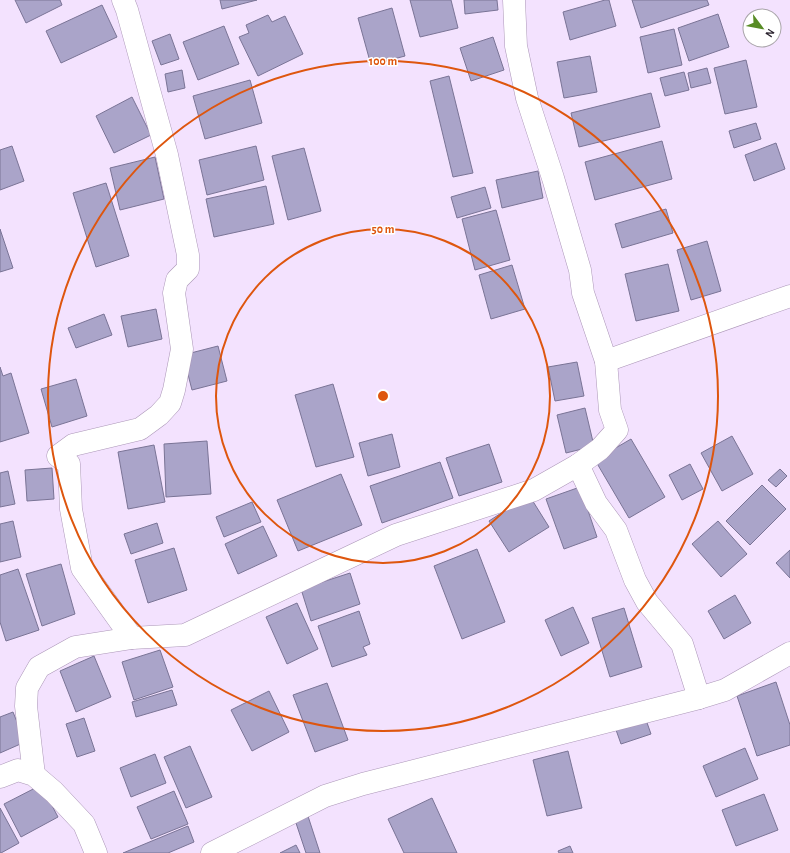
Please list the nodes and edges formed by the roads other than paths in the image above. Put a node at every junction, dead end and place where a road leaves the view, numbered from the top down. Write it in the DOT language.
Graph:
graph roads {
  1 [pos="123,0"];
  2 [pos="514,0"];
  3 [pos="790,296"];
  4 [pos="606,361"];
  5 [pos="578,465"];
  6 [pos="132,638"];
  7 [pos="790,653"];
  8 [pos="699,698"];
  9 [pos="34,775"];
  10 [pos="0,777"];
  11 [pos="243,846"];
  12 [pos="96,853"];
  13 [pos="212,853"];
  1 -- 6 [label="street"];
  2 -- 4 [label="street"];
  3 -- 4 [label="street"];
  4 -- 5 [label="street"];
  5 -- 6 [label="street"];
  5 -- 8 [label="street"];
  6 -- 9 [label="street"];
  7 -- 8 [label="street"];
  8 -- 11 [label="street"];
  9 -- 10 [label="street"];
  9 -- 12 [label="street"];
  11 -- 13 [label="street"];
}
